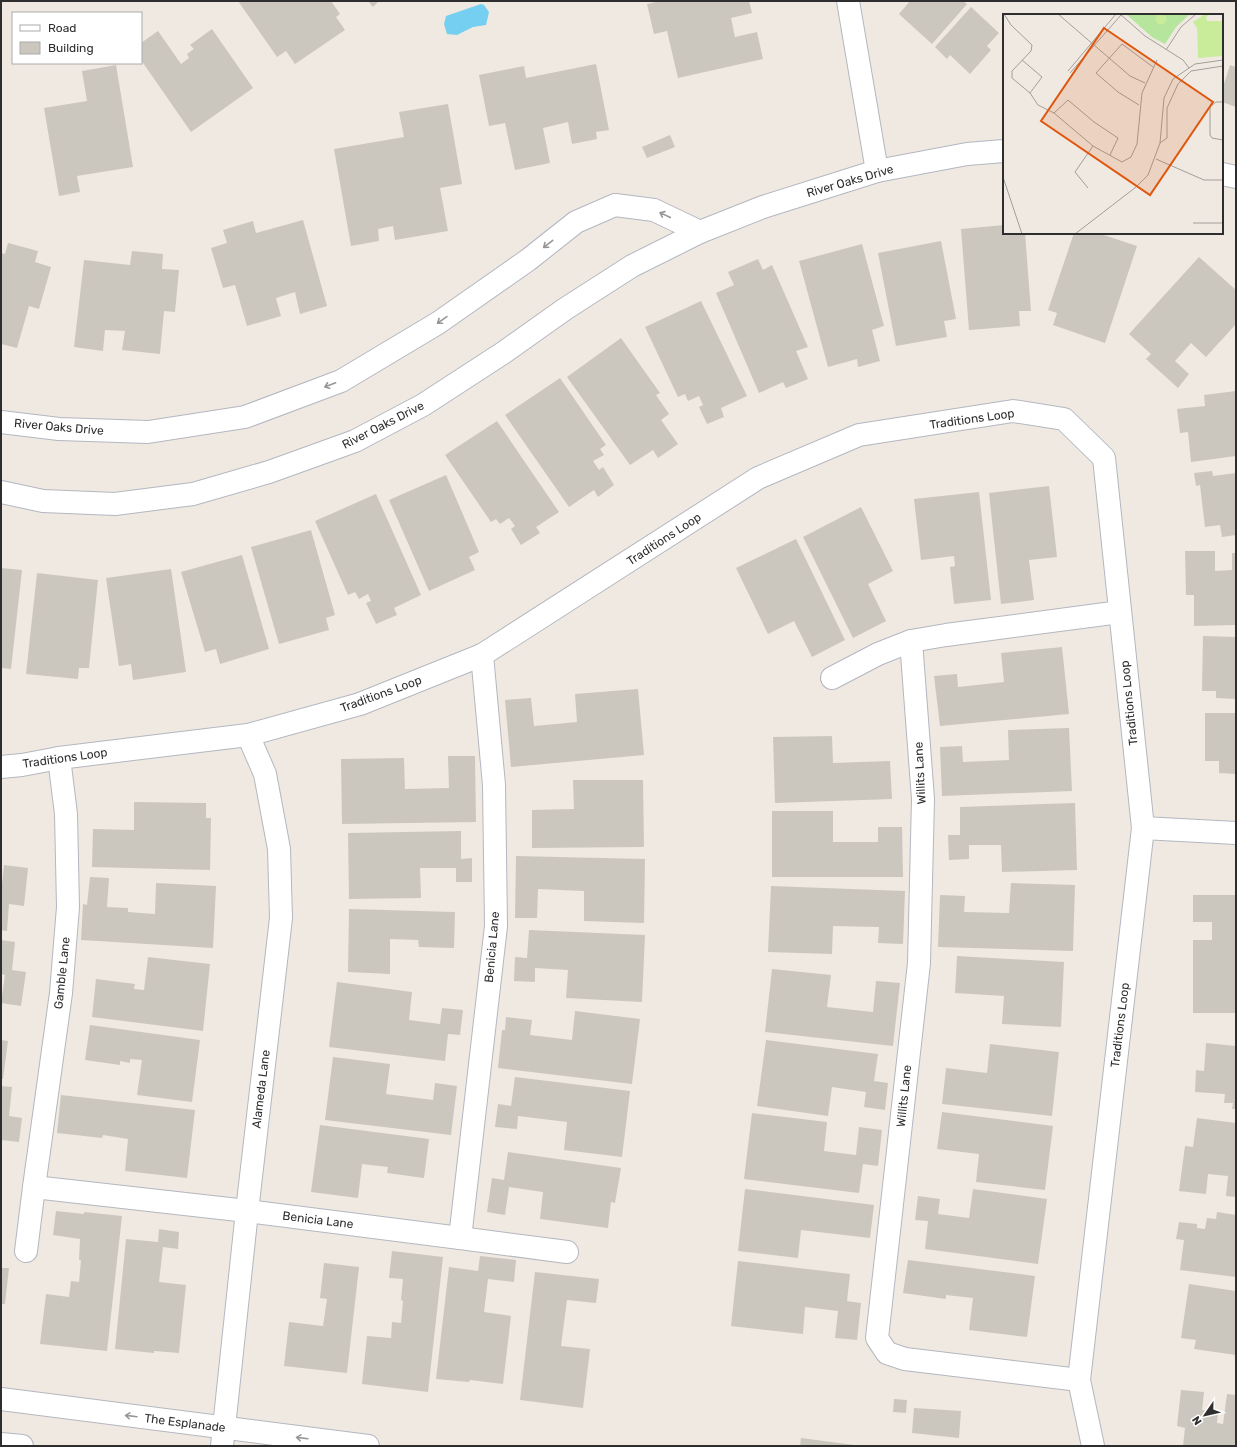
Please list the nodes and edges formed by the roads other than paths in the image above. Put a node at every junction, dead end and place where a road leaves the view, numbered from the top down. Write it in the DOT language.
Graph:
graph roads {
  1 [pos="848,1"];
  2 [pos="1003,151"];
  3 [pos="877,171"];
  4 [pos="1223,174"];
  5 [pos="1236,177"];
  6 [pos="700,232"];
  7 [pos="1,422"];
  8 [pos="1,492"];
  9 [pos="1120,612"];
  10 [pos="911,641"];
  11 [pos="482,655"];
  12 [pos="832,678"];
  13 [pos="248,735"];
  14 [pos="59,758"];
  15 [pos="1,767"];
  16 [pos="1143,828"];
  17 [pos="1236,833"];
  18 [pos="34,1187"];
  19 [pos="247,1210"];
  20 [pos="460,1238"];
  21 [pos="26,1251"];
  22 [pos="567,1252"];
  23 [pos="1079,1380"];
  24 [pos="1,1400"];
  25 [pos="222,1437"];
  26 [pos="1,1444"];
  27 [pos="22,1446"];
  28 [pos="368,1446"];
  29 [pos="1093,1446"];
  1 -- 3 [label="street"];
  2 -- 3 [label="street, River Oaks Drive"];
  3 -- 6 [label="street, River Oaks Drive"];
  4 -- 5 [label="street"];
  6 -- 7 [label="street, River Oaks Drive, one-way"];
  6 -- 8 [label="street, River Oaks Drive"];
  9 -- 10 [label="street"];
  9 -- 11 [label="street, Traditions Loop"];
  9 -- 16 [label="street, Traditions Loop"];
  10 -- 12 [label="street"];
  10 -- 23 [label="street, Willits Lane"];
  11 -- 13 [label="street, Traditions Loop"];
  11 -- 20 [label="street, Benicia Lane"];
  13 -- 14 [label="street, Traditions Loop"];
  13 -- 19 [label="street, Alameda Lane"];
  14 -- 15 [label="street, Traditions Loop"];
  14 -- 18 [label="street, Gamble Lane"];
  16 -- 17 [label="street"];
  16 -- 23 [label="street, Traditions Loop"];
  18 -- 19 [label="street"];
  18 -- 21 [label="street, Gamble Lane"];
  19 -- 20 [label="street, Benicia Lane"];
  19 -- 25 [label="street, Alameda Lane"];
  20 -- 22 [label="street, Benicia Lane"];
  23 -- 29 [label="street, Traditions Loop"];
  25 -- 24 [label="street, The Esplanade, one-way"];
  28 -- 25 [label="street, The Esplanade, one-way"];
  26 -- 27 [label="street"];
}
